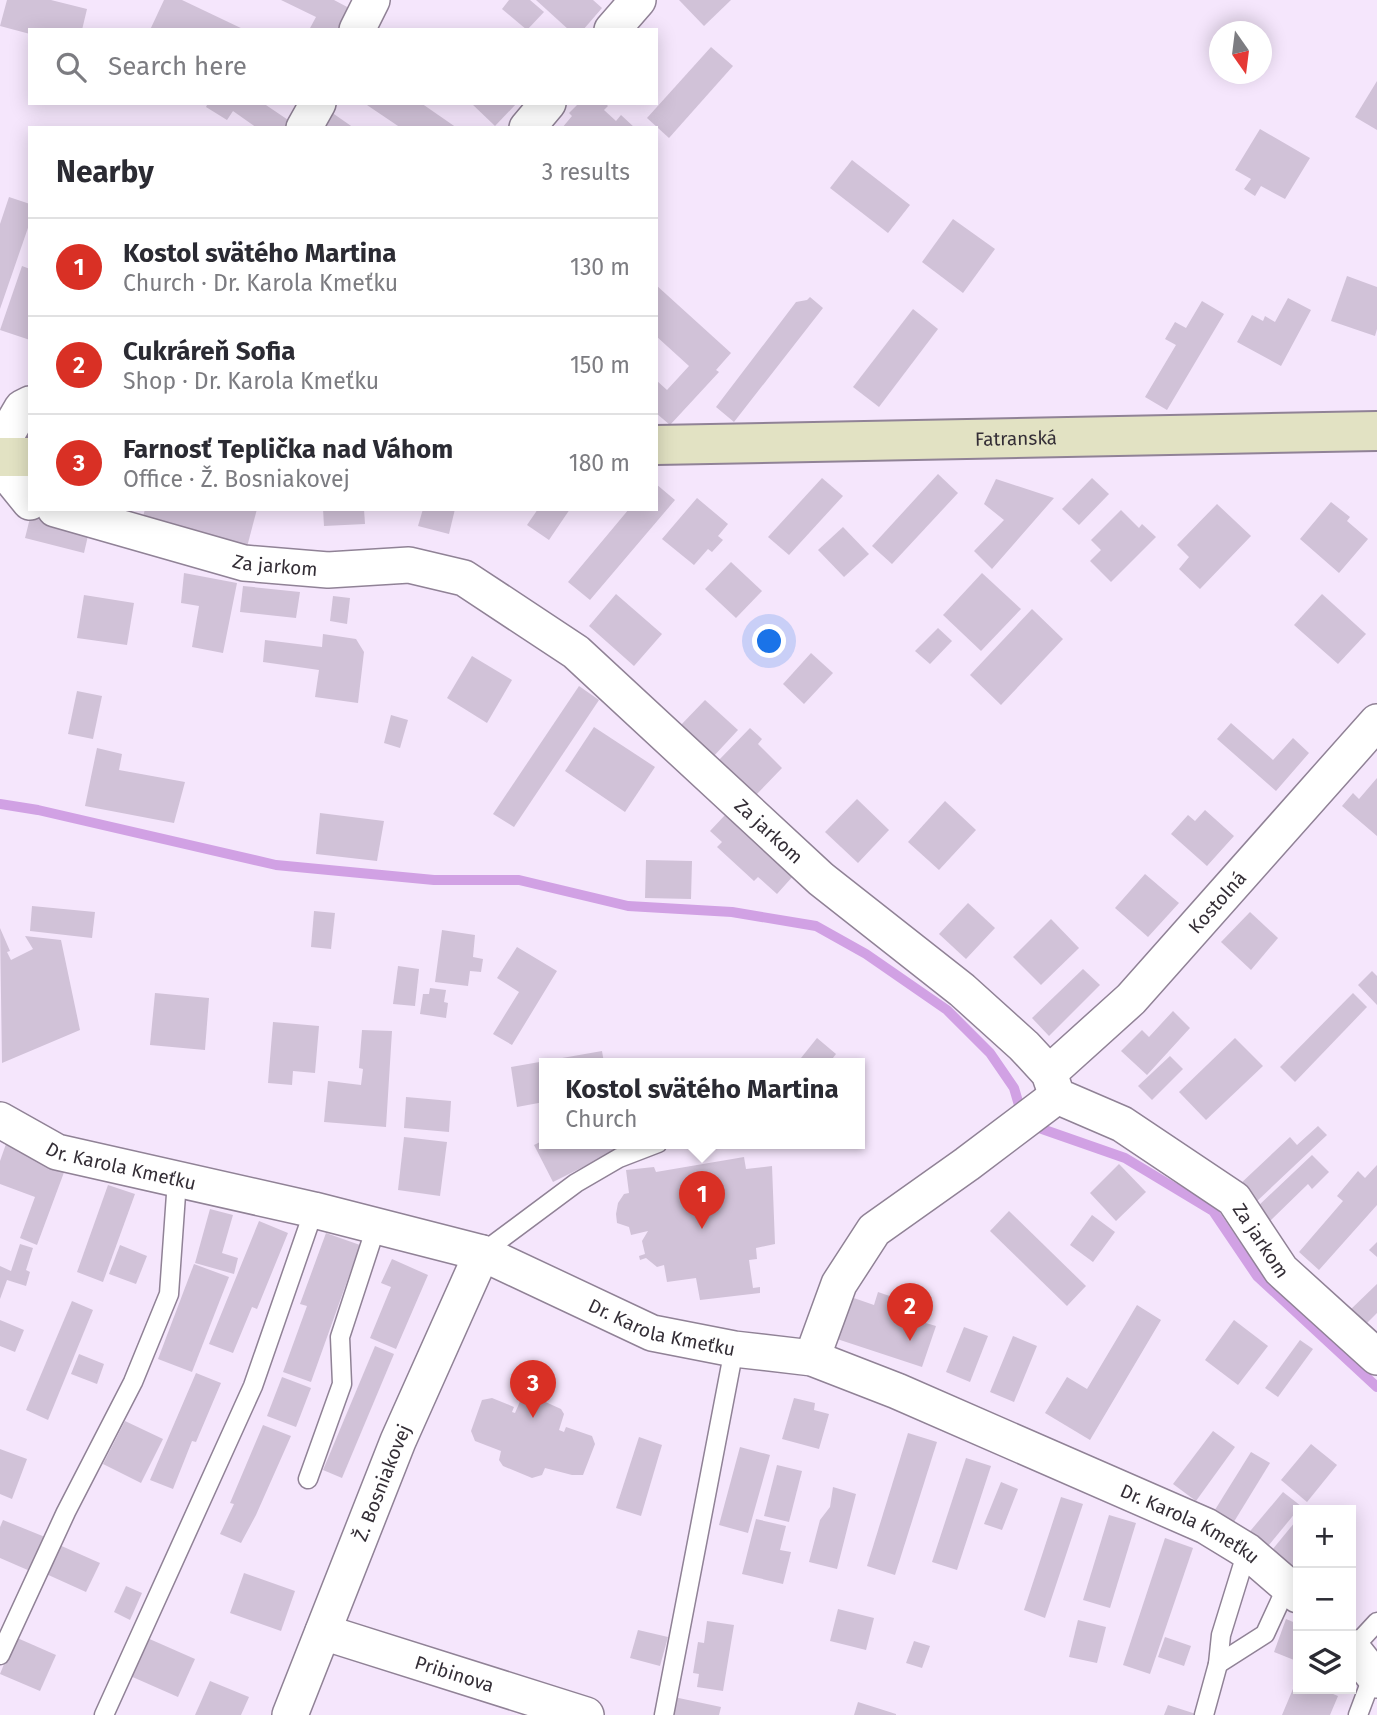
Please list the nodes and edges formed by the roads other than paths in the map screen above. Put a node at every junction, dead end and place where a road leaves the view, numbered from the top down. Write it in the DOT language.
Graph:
graph roads {
  1 [pos="372,0"];
  2 [pos="638,0"];
  3 [pos="358,28"];
  4 [pos="614,28"];
  5 [pos="317,105"];
  6 [pos="546,105"];
  7 [pos="305,126"];
  8 [pos="529,126"];
  9 [pos="28,405"];
  10 [pos="1377,431"];
  11 [pos="658,445"];
  12 [pos="0,446"];
  13 [pos="0,457"];
  14 [pos="28,457"];
  15 [pos="0,465"];
  16 [pos="28,500"];
  17 [pos="62,511"];
  18 [pos="1377,722"];
  19 [pos="1041,1100"];
  20 [pos="1,1124"];
  21 [pos="642,1149"];
  22 [pos="177,1180"];
  23 [pos="314,1210"];
  24 [pos="376,1227"];
  25 [pos="482,1253"];
  26 [pos="734,1349"];
  27 [pos="1377,1357"];
  28 [pos="813,1358"];
  29 [pos="308,1479"];
  30 [pos="1247,1551"];
  31 [pos="1293,1589"];
  32 [pos="1377,1622"];
  33 [pos="323,1632"];
  34 [pos="0,1655"];
  35 [pos="1363,1663"];
  36 [pos="1218,1664"];
  37 [pos="104,1715"];
  38 [pos="290,1715"];
  39 [pos="586,1715"];
  40 [pos="664,1715"];
  41 [pos="1204,1715"];
  42 [pos="1358,1715"];
  1 -- 3 [label="street"];
  2 -- 4 [label="street"];
  5 -- 7 [label="street"];
  6 -- 8 [label="street"];
  9 -- 12 [label="street"];
  10 -- 11 [label="main road, Fatranská"];
  13 -- 14 [label="main road"];
  15 -- 16 [label="street"];
  17 -- 19 [label="street, Za jarkom"];
  18 -- 19 [label="street, Kostolná"];
  19 -- 27 [label="street, Za jarkom"];
  19 -- 28 [label="street, Kostolná"];
  20 -- 22 [label="street, Dr. Karola Kmeťku"];
  21 -- 25 [label="lane"];
  22 -- 23 [label="street, Dr. Karola Kmeťku"];
  22 -- 34 [label="lane"];
  23 -- 24 [label="street, Dr. Karola Kmeťku"];
  23 -- 37 [label="lane"];
  24 -- 25 [label="street, Dr. Karola Kmeťku"];
  24 -- 29 [label="lane"];
  25 -- 26 [label="street, Dr. Karola Kmeťku"];
  25 -- 33 [label="street, Ž. Bosniakovej"];
  26 -- 28 [label="street, Dr. Karola Kmeťku"];
  26 -- 40 [label="lane"];
  28 -- 30 [label="street, Dr. Karola Kmeťku"];
  30 -- 31 [label="street, Dr. Karola Kmeťku"];
  30 -- 36 [label="lane"];
  31 -- 36 [label="lane"];
  32 -- 35 [label="lane"];
  33 -- 38 [label="street, Ž. Bosniakovej"];
  33 -- 39 [label="street, Pribinova"];
  35 -- 42 [label="lane"];
  36 -- 41 [label="lane"];
}
